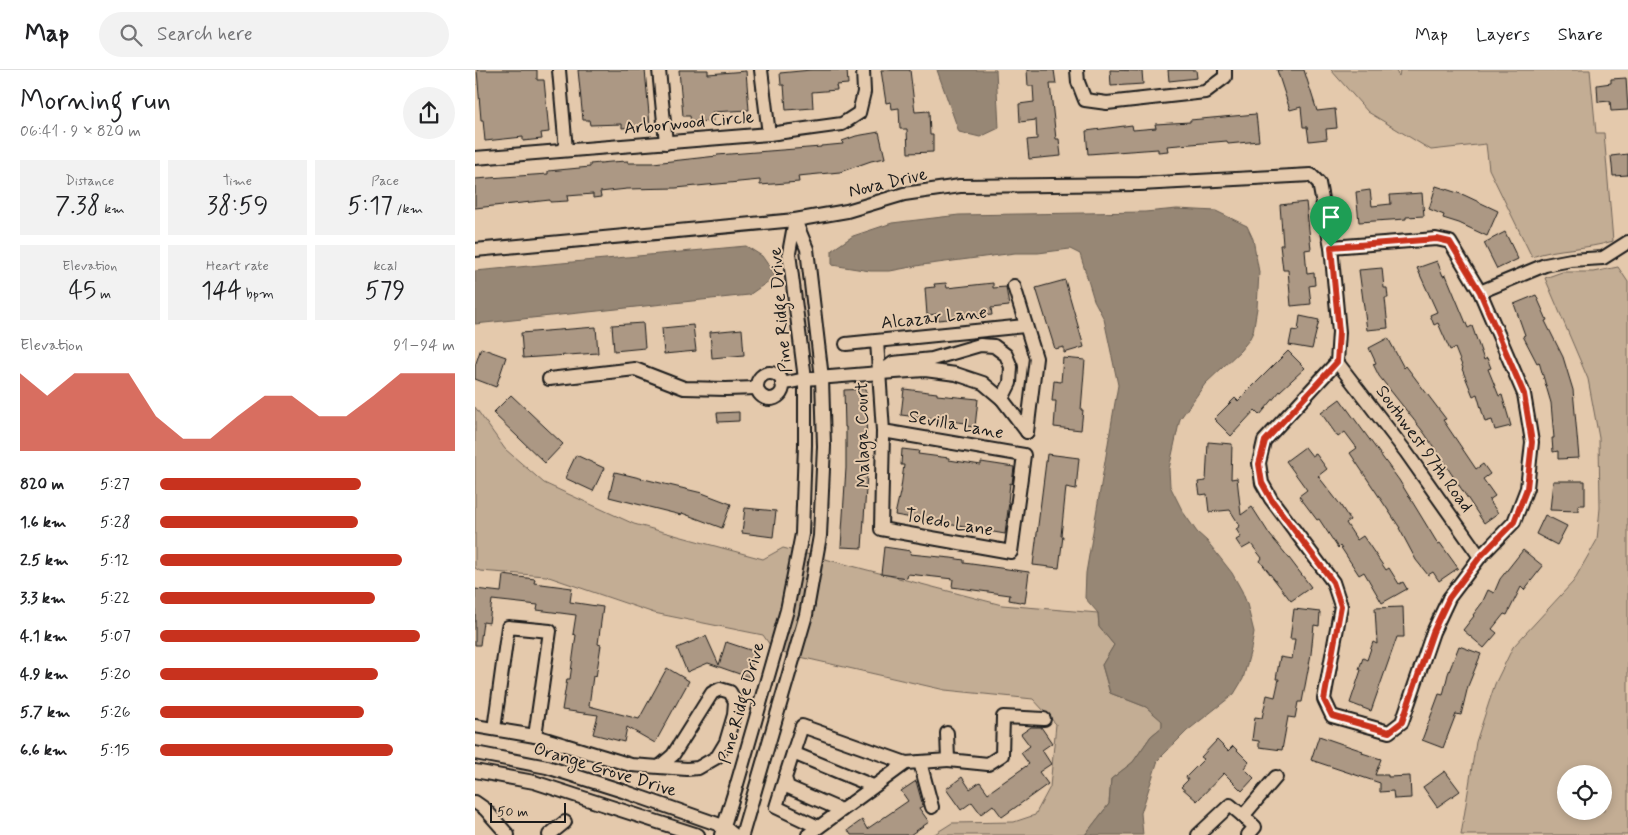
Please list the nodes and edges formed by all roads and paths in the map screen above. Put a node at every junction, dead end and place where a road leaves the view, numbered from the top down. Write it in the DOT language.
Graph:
graph roads {
  1 [pos="559,70"];
  2 [pos="659,70"];
  3 [pos="761,70"];
  4 [pos="863,70"];
  5 [pos="1077,70"];
  6 [pos="1225,74"];
  7 [pos="769,134"];
  8 [pos="666,143"];
  9 [pos="566,150"];
  10 [pos="475,158"];
  11 [pos="795,220"];
  12 [pos="1628,242"];
  13 [pos="1331,247"];
  14 [pos="475,250"];
  15 [pos="1014,286"];
  16 [pos="1480,292"];
  17 [pos="1025,326"];
  18 [pos="877,341"];
  19 [pos="846,344"];
  20 [pos="1337,362"];
  21 [pos="880,373"];
  22 [pos="822,378"];
  23 [pos="549,379"];
  24 [pos="805,379"];
  25 [pos="1002,400"];
  26 [pos="883,431"];
  27 [pos="881,529"];
  28 [pos="1011,552"];
  29 [pos="1480,557"];
  30 [pos="1044,719"];
  31 [pos="475,726"];
  32 [pos="494,729"];
  33 [pos="947,733"];
  34 [pos="535,736"];
  35 [pos="475,753"];
  36 [pos="793,753"];
  37 [pos="949,760"];
  38 [pos="920,762"];
  39 [pos="906,763"];
  40 [pos="659,767"];
  41 [pos="475,770"];
  42 [pos="1276,777"];
  43 [pos="785,778"];
  44 [pos="873,786"];
  45 [pos="475,802"];
  46 [pos="932,807"];
  47 [pos="841,810"];
  48 [pos="1243,816"];
  49 [pos="565,822"];
  50 [pos="722,831"];
  51 [pos="813,831"];
  52 [pos="508,835"];
  53 [pos="549,835"];
  54 [pos="697,835"];
  55 [pos="734,835"];
  56 [pos="742,835"];
  57 [pos="1198,835"];
  58 [pos="1248,835"];
  1 -- 9 [label="street"];
  2 -- 8 [label="street"];
  3 -- 7 [label="street"];
  4 -- 7 [label="street, Arborwood Circle"];
  5 -- 6 [label="street"];
  7 -- 8 [label="street, Arborwood Circle"];
  8 -- 9 [label="street, Arborwood Circle"];
  9 -- 10 [label="street, Arborwood Circle"];
  11 -- 13 [label="street, Nova Drive"];
  11 -- 14 [label="street, Nova Drive"];
  11 -- 22 [label="street, Pine Ridge Drive"];
  11 -- 24 [label="street, Pine Ridge Drive"];
  12 -- 16 [label="street"];
  13 -- 16 [label="street"];
  13 -- 20 [label="street"];
  15 -- 17 [label="street"];
  16 -- 29 [label="street"];
  17 -- 18 [label="street, Alcazar Lane"];
  17 -- 25 [label="street"];
  18 -- 19 [label="street, Alcazar Lane"];
  18 -- 21 [label="street, Malaga Court"];
  20 -- 29 [label="street, Southwest 97th Road"];
  20 -- 29 [label="street"];
  21 -- 22 [label="street"];
  21 -- 25 [label="street"];
  21 -- 25 [label="street"];
  21 -- 26 [label="street, Malaga Court"];
  22 -- 24 [label="street"];
  22 -- 56 [label="street, Pine Ridge Drive"];
  23 -- 24 [label="street"];
  24 -- 50 [label="street, Pine Ridge Drive"];
  26 -- 27 [label="street, Malaga Court"];
  26 -- 28 [label="street, Sevilla Lane"];
  27 -- 28 [label="street, Toledo Lane"];
  30 -- 37 [label="street"];
  31 -- 32 [label="street"];
  32 -- 34 [label="street"];
  32 -- 34 [label="street"];
  33 -- 37 [label="street"];
  34 -- 40 [label="street"];
  35 -- 50 [label="street, Orange Grove Drive"];
  36 -- 39 [label="street"];
  36 -- 43 [label="street"];
  36 -- 44 [label="street"];
  37 -- 38 [label="street"];
  38 -- 39 [label="street"];
  38 -- 46 [label="street"];
  39 -- 44 [label="street"];
  40 -- 40 [label="street"];
  41 -- 54 [label="street, Orange Grove Drive"];
  42 -- 48 [label="street"];
  43 -- 47 [label="street"];
  43 -- 51 [label="street"];
  44 -- 47 [label="street"];
  45 -- 52 [label="street"];
  47 -- 51 [label="street"];
  48 -- 57 [label="street"];
  48 -- 58 [label="street"];
  49 -- 53 [label="street"];
  50 -- 55 [label="street, Orange Grove Drive"];
}
